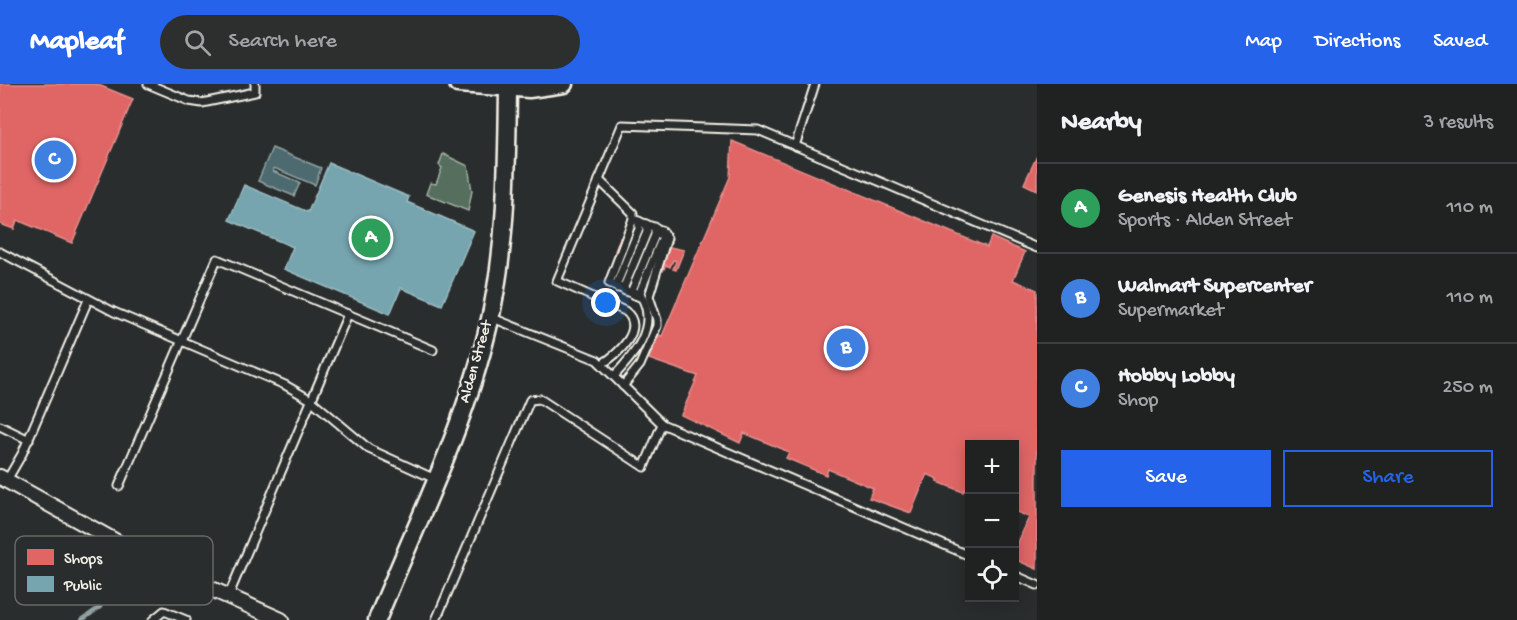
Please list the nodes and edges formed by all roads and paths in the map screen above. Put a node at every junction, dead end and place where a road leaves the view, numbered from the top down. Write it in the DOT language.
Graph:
graph roads {
  1 [pos="148,84"];
  2 [pos="255,84"];
  3 [pos="458,84"];
  4 [pos="564,84"];
  5 [pos="816,84"];
  6 [pos="508,88"];
  7 [pos="795,146"];
  8 [pos="599,180"];
  9 [pos="636,220"];
  10 [pos="646,224"];
  11 [pos="658,228"];
  12 [pos="1037,248"];
  13 [pos="0,252"];
  14 [pos="622,290"];
  15 [pos="635,295"];
  16 [pos="642,298"];
  17 [pos="88,300"];
  18 [pos="348,314"];
  19 [pos="490,317"];
  20 [pos="183,341"];
  21 [pos="434,350"];
  22 [pos="602,364"];
  23 [pos="614,376"];
  24 [pos="624,386"];
  25 [pos="311,400"];
  26 [pos="662,424"];
  27 [pos="0,426"];
  28 [pos="29,440"];
  29 [pos="3,478"];
  30 [pos="435,479"];
  31 [pos="119,486"];
  32 [pos="106,536"];
  33 [pos="965,554"];
  34 [pos="1019,577"];
  35 [pos="1037,585"];
  36 [pos="213,590"];
  37 [pos="228,597"];
  38 [pos="258,615"];
  39 [pos="153,620"];
  40 [pos="186,620"];
  41 [pos="281,620"];
  42 [pos="377,620"];
  43 [pos="436,620"];
  1 -- 2 [label="lane"];
  3 -- 6 [label="street"];
  4 -- 6 [label="street"];
  5 -- 7 [label="lane"];
  6 -- 19 [label="street, Alden Street"];
  7 -- 8 [label="lane"];
  7 -- 12 [label="lane"];
  8 -- 9 [label="lane"];
  8 -- 22 [label="lane"];
  9 -- 10 [label="lane"];
  9 -- 14 [label="lane"];
  10 -- 11 [label="lane"];
  10 -- 14 [label="lane"];
  11 -- 15 [label="lane"];
  11 -- 16 [label="lane"];
  11 -- 24 [label="lane"];
  13 -- 17 [label="lane"];
  14 -- 15 [label="lane"];
  15 -- 16 [label="lane"];
  16 -- 23 [label="lane"];
  17 -- 20 [label="lane"];
  17 -- 28 [label="lane"];
  18 -- 20 [label="lane"];
  18 -- 21 [label="lane"];
  18 -- 25 [label="lane"];
  19 -- 22 [label="lane"];
  19 -- 30 [label="street, Alden Street"];
  20 -- 25 [label="lane"];
  20 -- 31 [label="lane"];
  22 -- 23 [label="lane"];
  23 -- 24 [label="lane"];
  24 -- 26 [label="lane"];
  25 -- 30 [label="lane"];
  25 -- 37 [label="lane"];
  26 -- 33 [label="lane"];
  26 -- 43 [label="lane"];
  27 -- 28 [label="lane"];
  28 -- 29 [label="lane"];
  29 -- 32 [label="street"];
  30 -- 42 [label="street, Alden Street"];
  34 -- 35 [label="lane"];
  36 -- 37 [label="street"];
  37 -- 38 [label="street"];
  38 -- 41 [label="street"];
  39 -- 40 [label="lane"];
}
